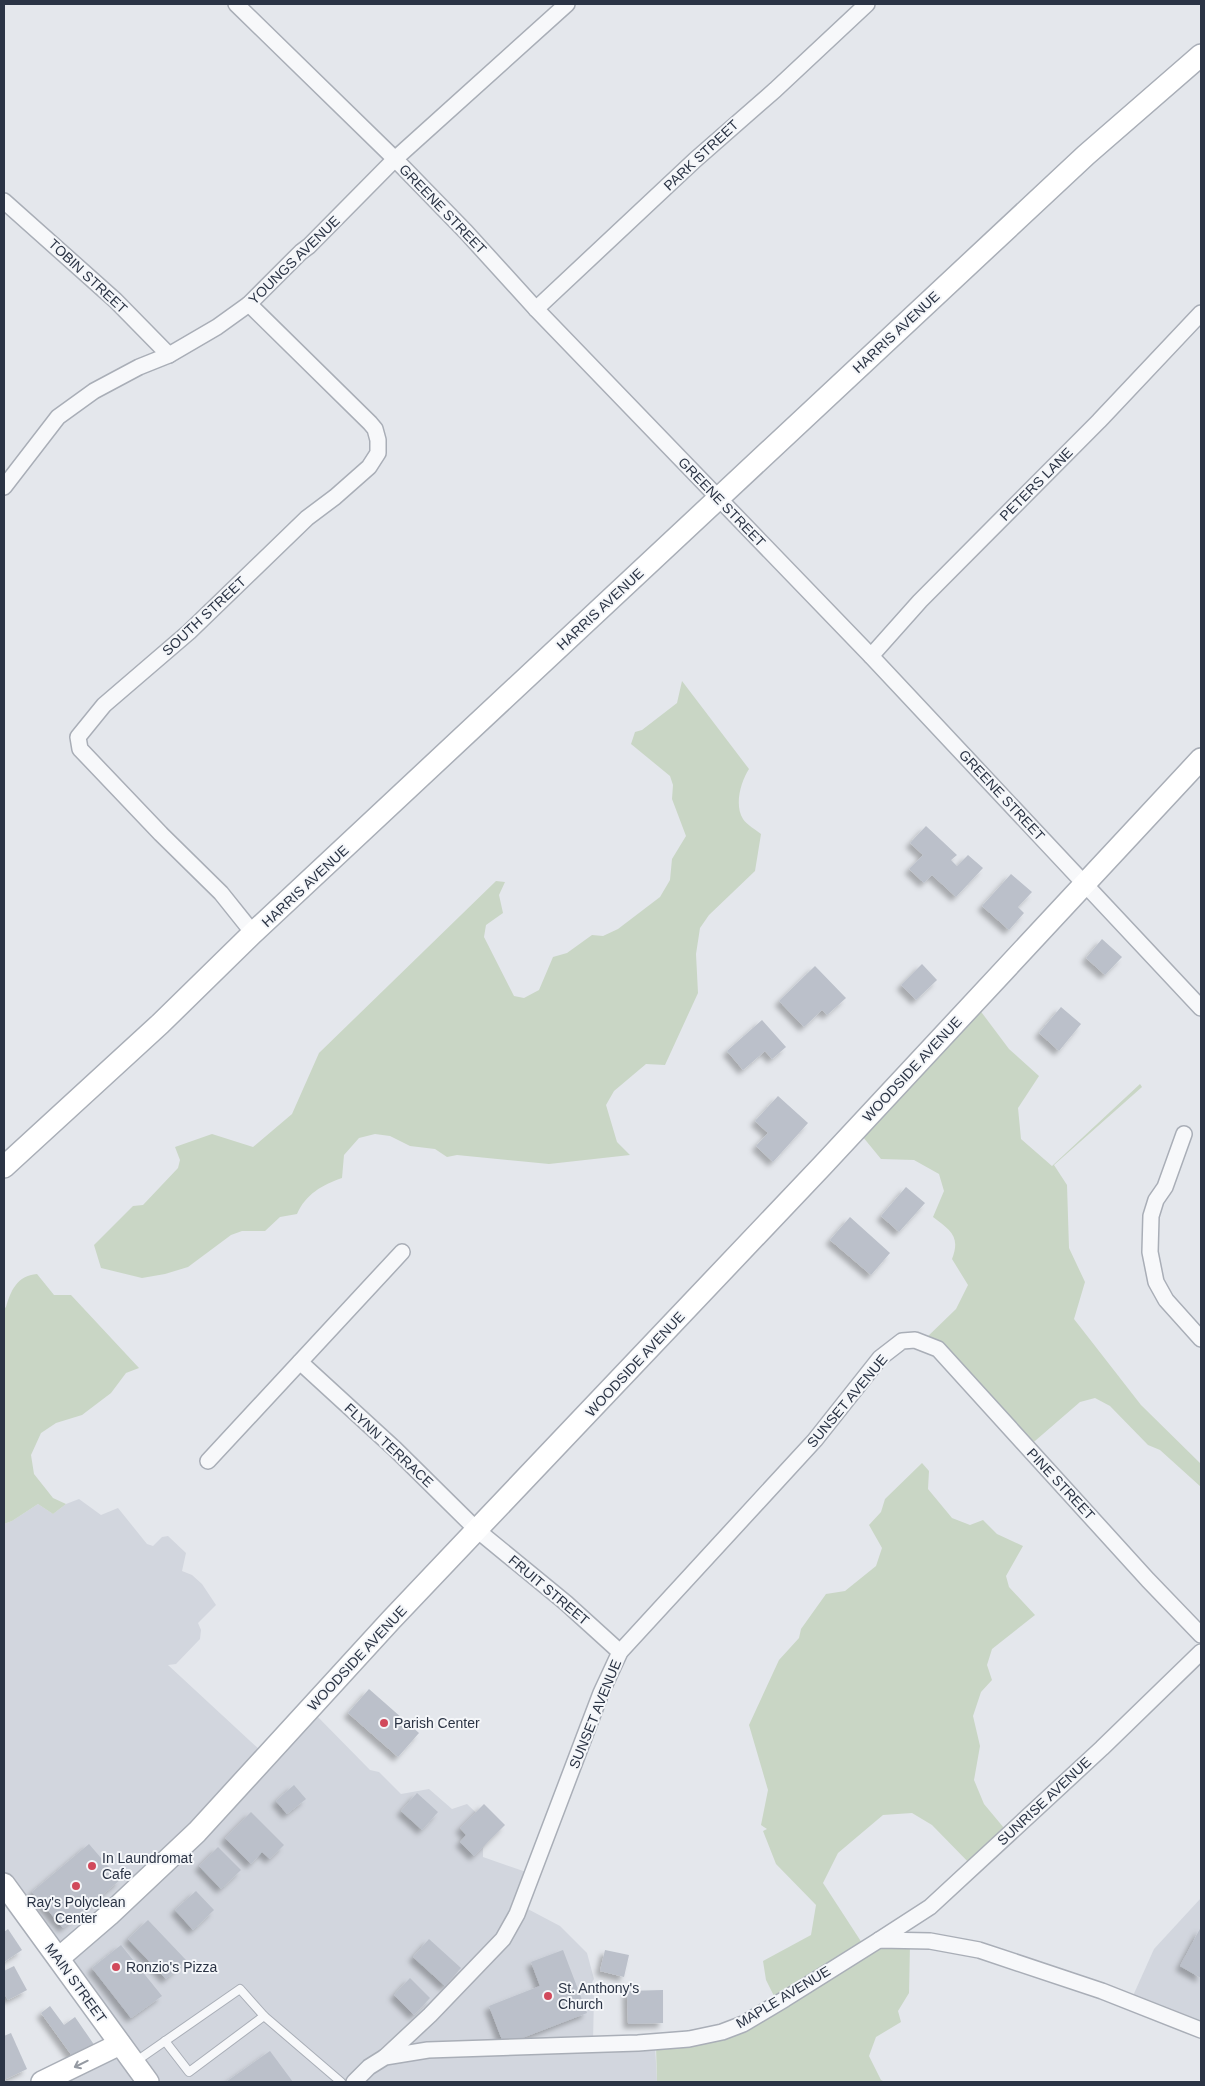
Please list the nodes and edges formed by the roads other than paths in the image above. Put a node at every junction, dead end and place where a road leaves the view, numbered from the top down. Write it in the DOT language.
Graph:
graph roads {
  1 [pos="236,4"];
  2 [pos="567,4"];
  3 [pos="867,4"];
  4 [pos="1201,55"];
  5 [pos="395,158"];
  6 [pos="4,201"];
  7 [pos="249,304"];
  8 [pos="536,309"];
  9 [pos="1201,313"];
  10 [pos="170,355"];
  11 [pos="4,487"];
  12 [pos="719,498"];
  13 [pos="871,656"];
  14 [pos="1201,760"];
  15 [pos="1084,884"];
  16 [pos="253,933"];
  17 [pos="1201,1008"];
  18 [pos="1184,1134"];
  19 [pos="4,1167"];
  20 [pos="402,1252"];
  21 [pos="1201,1339"];
  22 [pos="915,1340"];
  23 [pos="300,1362"];
  24 [pos="208,1461"];
  25 [pos="477,1530"];
  26 [pos="1201,1635"];
  27 [pos="620,1652"];
  28 [pos="1201,1652"];
  29 [pos="4,1884"];
  30 [pos="879,1940"];
  31 [pos="59,1958"];
  32 [pos="264,2016"];
  33 [pos="1201,2030"];
  34 [pos="165,2042"];
  35 [pos="120,2044"];
  36 [pos="386,2057"];
  37 [pos="134,2063"];
  38 [pos="42,2082"];
  39 [pos="148,2082"];
  40 [pos="340,2082"];
  41 [pos="354,2082"];
  1 -- 5 [label="street, GREENE STREET"];
  2 -- 5 [label="street, YOUNGS AVENUE"];
  3 -- 8 [label="street, PARK STREET"];
  4 -- 12 [label="street, HARRIS AVENUE"];
  5 -- 7 [label="street, YOUNGS AVENUE"];
  5 -- 8 [label="street, GREENE STREET"];
  6 -- 10 [label="street, TOBIN STREET"];
  7 -- 10 [label="street, YOUNGS AVENUE"];
  7 -- 16 [label="street, SOUTH STREET"];
  8 -- 12 [label="street, GREENE STREET"];
  9 -- 13 [label="street, PETERS LANE"];
  10 -- 11 [label="street, YOUNGS AVENUE"];
  12 -- 13 [label="street, GREENE STREET"];
  12 -- 16 [label="street, HARRIS AVENUE"];
  13 -- 15 [label="street, GREENE STREET"];
  14 -- 15 [label="street, WOODSIDE AVENUE"];
  15 -- 17 [label="street, GREENE STREET"];
  15 -- 25 [label="street, WOODSIDE AVENUE"];
  16 -- 19 [label="street, HARRIS AVENUE"];
  18 -- 21 [label="street"];
  20 -- 23 [label="street"];
  22 -- 26 [label="street, PINE STREET"];
  22 -- 27 [label="street, SUNSET AVENUE"];
  23 -- 24 [label="street"];
  23 -- 25 [label="street, FLYNN TERRACE"];
  25 -- 27 [label="street, FRUIT STREET"];
  25 -- 31 [label="street, WOODSIDE AVENUE"];
  27 -- 36 [label="street, SUNSET AVENUE"];
  28 -- 30 [label="street, SUNRISE AVENUE"];
  29 -- 31 [label="street, MAIN STREET"];
  30 -- 33 [label="street"];
  30 -- 36 [label="street, MAPLE AVENUE"];
  31 -- 35 [label="street, MAIN STREET"];
  32 -- 34 [label="lane"];
  32 -- 34 [label="lane"];
  32 -- 40 [label="lane"];
  34 -- 37 [label="lane"];
  35 -- 37 [label="street, MAIN STREET"];
  35 -- 38 [label="street, one-way"];
  36 -- 41 [label="street, MAPLE AVENUE"];
  37 -- 39 [label="street, MAIN STREET"];
}
